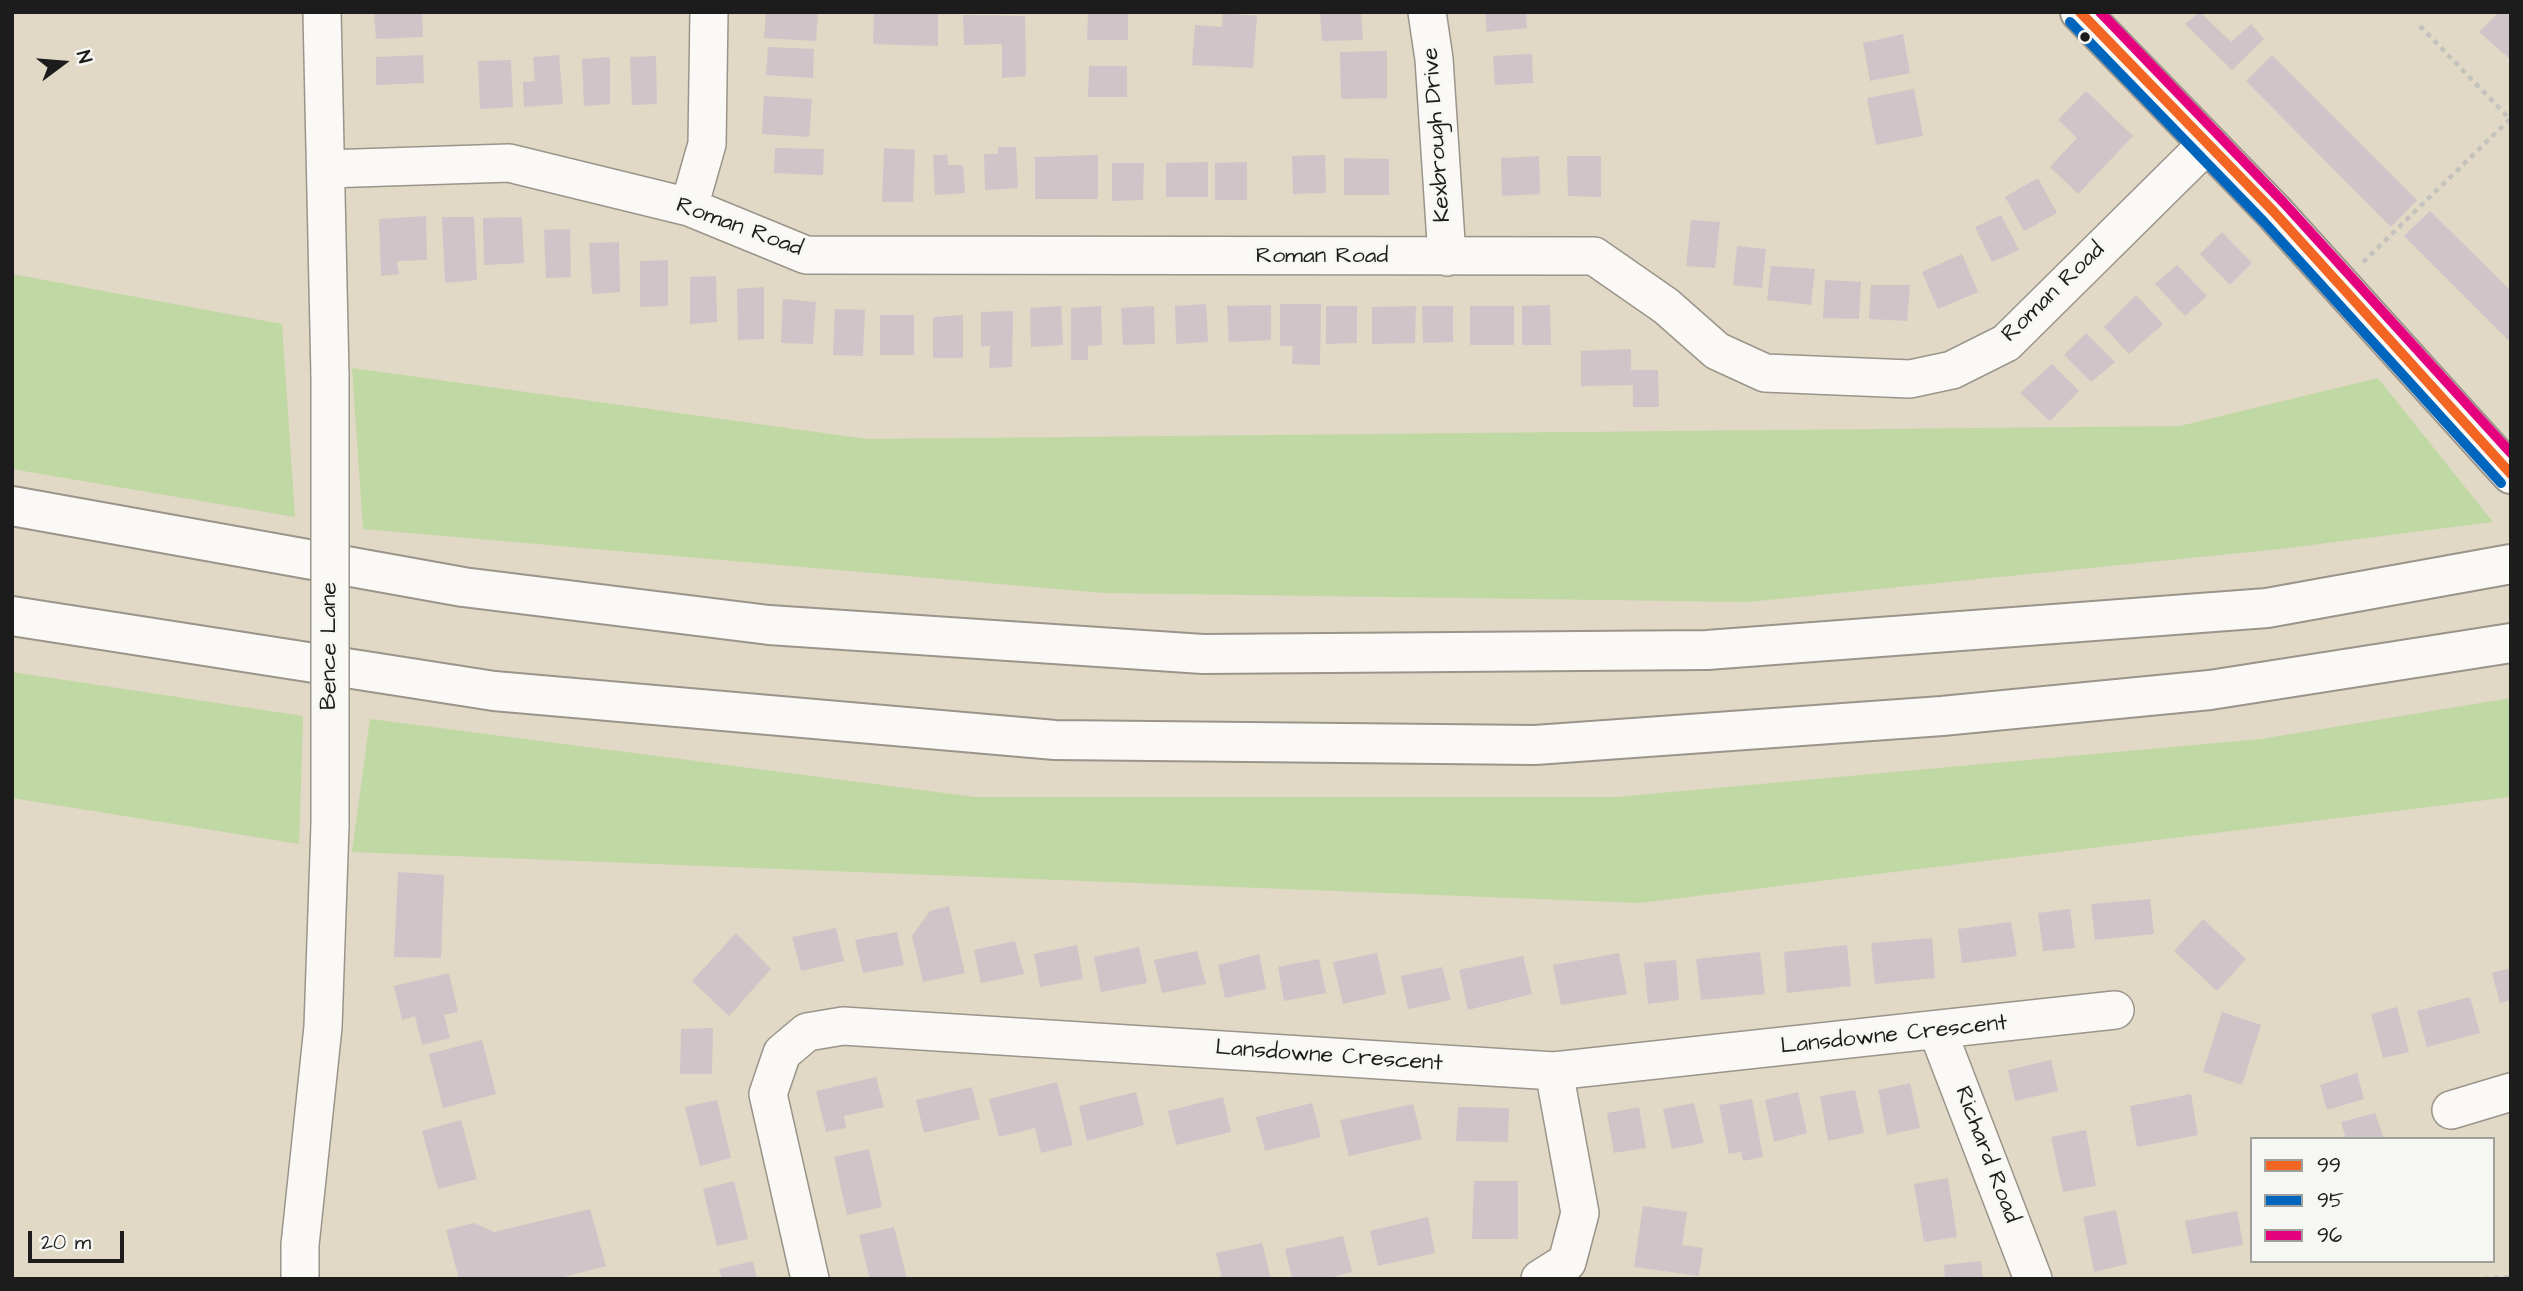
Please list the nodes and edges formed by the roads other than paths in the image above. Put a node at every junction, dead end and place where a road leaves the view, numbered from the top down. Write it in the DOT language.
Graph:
graph roads {
  1 [pos="322,12"];
  2 [pos="709,12"];
  3 [pos="1427,12"];
  4 [pos="2080,12"];
  5 [pos="2207,144"];
  6 [pos="326,169"];
  7 [pos="689,207"];
  8 [pos="1447,257"];
  9 [pos="2511,474"];
  10 [pos="12,506"];
  11 [pos="2511,564"];
  12 [pos="12,616"];
  13 [pos="2511,643"];
  14 [pos="2115,1010"];
  15 [pos="1938,1032"];
  16 [pos="1554,1071"];
  17 [pos="2511,1092"];
  18 [pos="2451,1110"];
  19 [pos="300,1279"];
  20 [pos="810,1279"];
  21 [pos="1540,1279"];
  22 [pos="2033,1279"];
  1 -- 6 [label="street, Bence Lane"];
  2 -- 7 [label="street"];
  3 -- 8 [label="street, Kexbrough Drive"];
  4 -- 5 [label="main road"];
  5 -- 8 [label="street, Roman Road"];
  5 -- 9 [label="main road"];
  6 -- 7 [label="street, Roman Road"];
  6 -- 19 [label="street, Bence Lane, bridge"];
  7 -- 8 [label="street, Roman Road"];
  10 -- 11 [label="main road"];
  12 -- 13 [label="main road"];
  14 -- 15 [label="street, Lansdowne Crescent"];
  15 -- 16 [label="street, Lansdowne Crescent"];
  15 -- 22 [label="street, Richard Road"];
  16 -- 20 [label="street, Lansdowne Crescent"];
  16 -- 21 [label="street"];
  17 -- 18 [label="street"];
}
